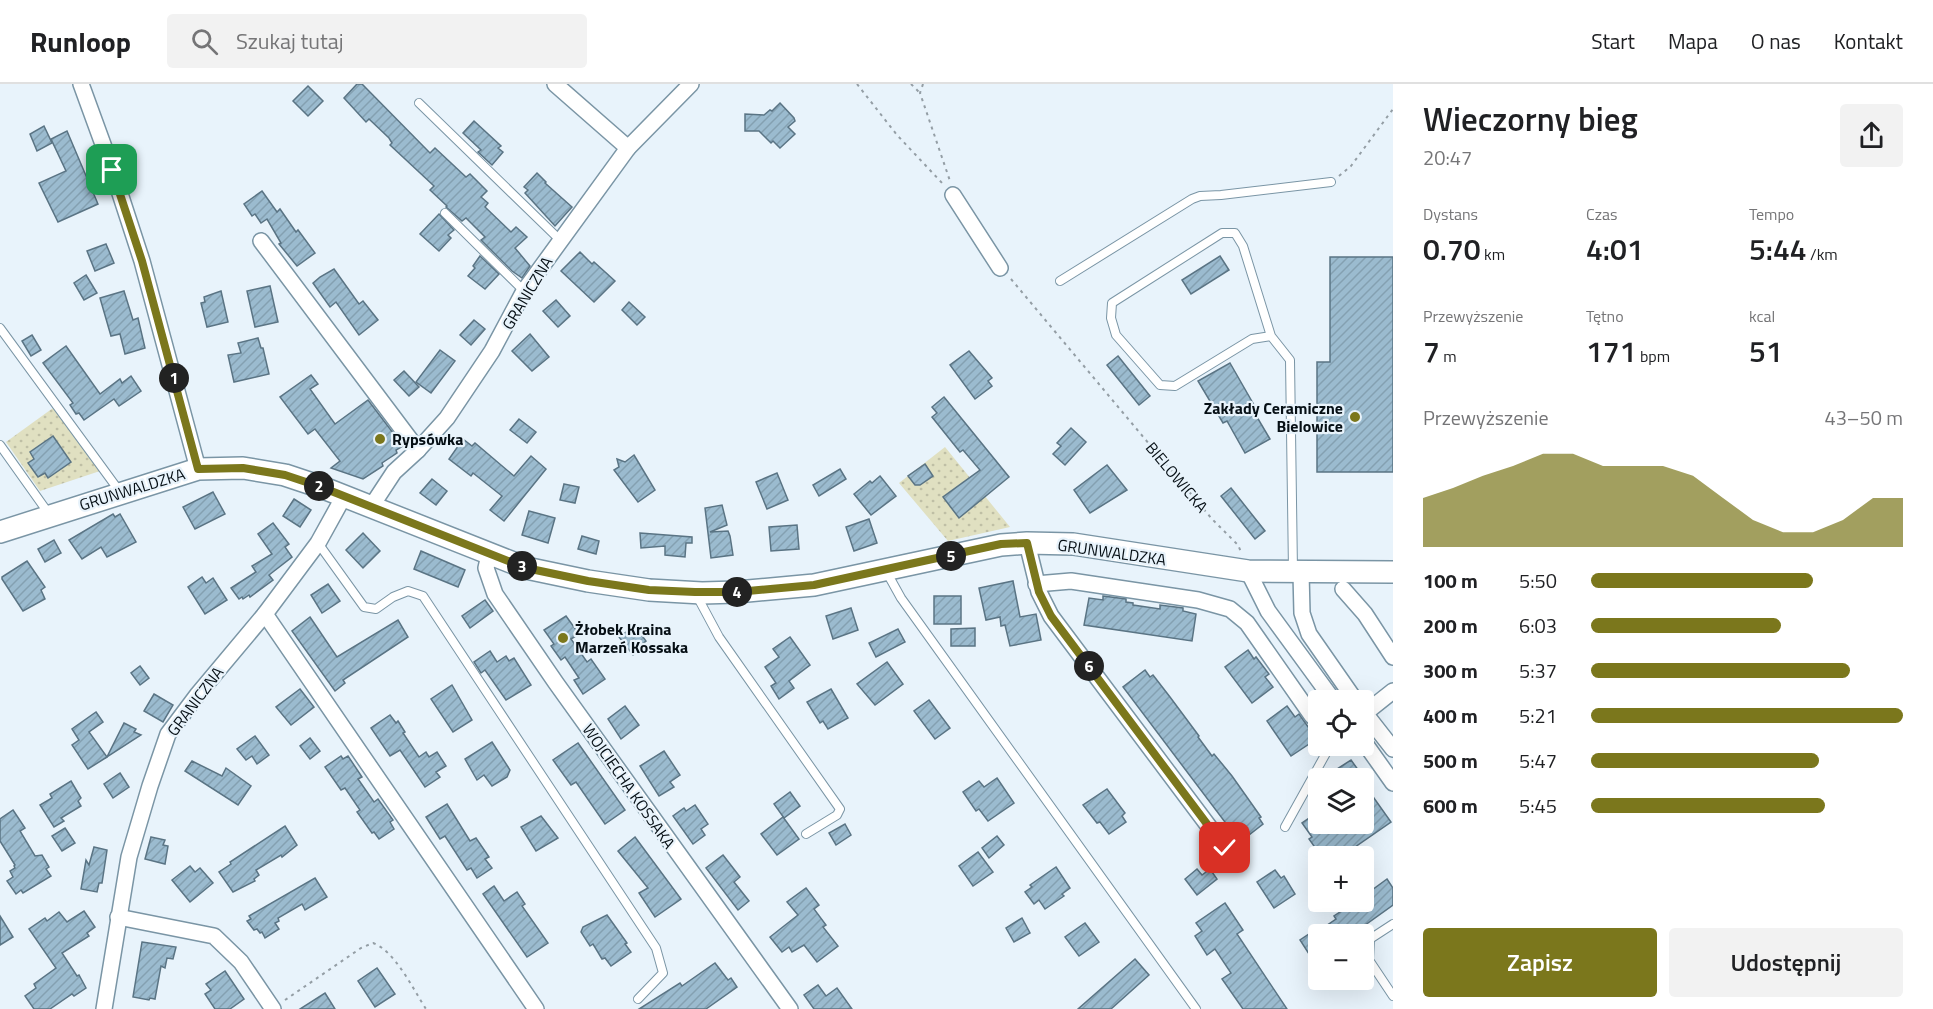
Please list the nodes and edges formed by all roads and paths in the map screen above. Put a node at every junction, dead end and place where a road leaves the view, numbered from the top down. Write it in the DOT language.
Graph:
graph roads {
  1 [pos="81,84"];
  2 [pos="555,84"];
  3 [pos="691,84"];
  4 [pos="857,84"];
  5 [pos="911,84"];
  6 [pos="923,84"];
  7 [pos="920,93"];
  8 [pos="419,103"];
  9 [pos="1393,109"];
  10 [pos="628,148"];
  11 [pos="1331,182"];
  12 [pos="953,195"];
  13 [pos="445,213"];
  14 [pos="560,240"];
  15 [pos="261,241"];
  16 [pos="1000,268"];
  17 [pos="1060,281"];
  18 [pos="524,291"];
  19 [pos="0,328"];
  20 [pos="1271,336"];
  21 [pos="0,445"];
  22 [pos="418,450"];
  23 [pos="198,469"];
  24 [pos="121,494"];
  25 [pos="344,496"];
  26 [pos="371,507"];
  27 [pos="50,515"];
  28 [pos="0,532"];
  29 [pos="318,543"];
  30 [pos="1027,543"];
  31 [pos="489,555"];
  32 [pos="885,570"];
  33 [pos="1248,571"];
  34 [pos="1393,572"];
  35 [pos="1297,573"];
  36 [pos="1036,584"];
  37 [pos="1343,589"];
  38 [pos="695,592"];
  39 [pos="265,614"];
  40 [pos="1393,657"];
  41 [pos="1326,690"];
  42 [pos="1347,690"];
  43 [pos="1393,691"];
  44 [pos="1374,705"];
  45 [pos="1308,710"];
  46 [pos="1374,725"];
  47 [pos="1393,749"];
  48 [pos="1324,756"];
  49 [pos="1374,756"];
  50 [pos="1393,783"];
  51 [pos="1285,827"];
  52 [pos="806,834"];
  53 [pos="1225,848"];
  54 [pos="118,918"];
  55 [pos="1393,924"];
  56 [pos="1393,996"];
  57 [pos="638,999"];
  58 [pos="104,1009"];
  59 [pos="273,1009"];
  60 [pos="426,1009"];
  61 [pos="537,1009"];
  62 [pos="790,1009"];
  63 [pos="1196,1009"];
  1 -- 23 [label="street"];
  2 -- 10 [label="street"];
  3 -- 10 [label="street, GRANICZNA"];
  4 -- 12 [label="path"];
  5 -- 7 [label="path"];
  6 -- 7 [label="path"];
  7 -- 12 [label="path"];
  8 -- 14 [label="lane"];
  9 -- 11 [label="path"];
  10 -- 14 [label="street, GRANICZNA"];
  11 -- 17 [label="lane"];
  12 -- 16 [label="street"];
  13 -- 18 [label="lane"];
  14 -- 18 [label="street, GRANICZNA"];
  15 -- 22 [label="street"];
  16 -- 33 [label="path, BIELOWICKA"];
  18 -- 22 [label="street, GRANICZNA"];
  19 -- 24 [label="lane"];
  20 -- 20 [label="lane"];
  20 -- 35 [label="lane"];
  21 -- 27 [label="lane"];
  22 -- 26 [label="street, GRANICZNA"];
  23 -- 24 [label="street, GRUNWALDZKA"];
  23 -- 25 [label="street, GRUNWALDZKA"];
  24 -- 27 [label="street, GRUNWALDZKA"];
  25 -- 26 [label="street, GRUNWALDZKA"];
  25 -- 29 [label="street, GRANICZNA"];
  26 -- 31 [label="street, GRUNWALDZKA"];
  27 -- 28 [label="street, GRUNWALDZKA"];
  29 -- 39 [label="street, GRANICZNA"];
  29 -- 57 [label="lane"];
  30 -- 32 [label="street, GRUNWALDZKA"];
  30 -- 33 [label="street, GRUNWALDZKA"];
  30 -- 36 [label="street"];
  31 -- 38 [label="street, GRUNWALDZKA"];
  31 -- 62 [label="street, WOJCIECHA KOSSAKA"];
  32 -- 38 [label="street, GRUNWALDZKA"];
  32 -- 63 [label="lane"];
  33 -- 35 [label="street, GRUNWALDZKA"];
  33 -- 41 [label="street"];
  34 -- 35 [label="street, GRUNWALDZKA"];
  35 -- 42 [label="street"];
  36 -- 45 [label="street"];
  36 -- 53 [label="street"];
  37 -- 40 [label="street"];
  38 -- 52 [label="lane"];
  39 -- 54 [label="street, GRANICZNA"];
  39 -- 61 [label="street"];
  43 -- 44 [label="street"];
  46 -- 47 [label="street"];
  48 -- 51 [label="lane"];
  49 -- 50 [label="street"];
  54 -- 58 [label="street, GRANICZNA"];
  54 -- 59 [label="street"];
  55 -- 56 [label="lane"];
  59 -- 60 [label="path"];
}
